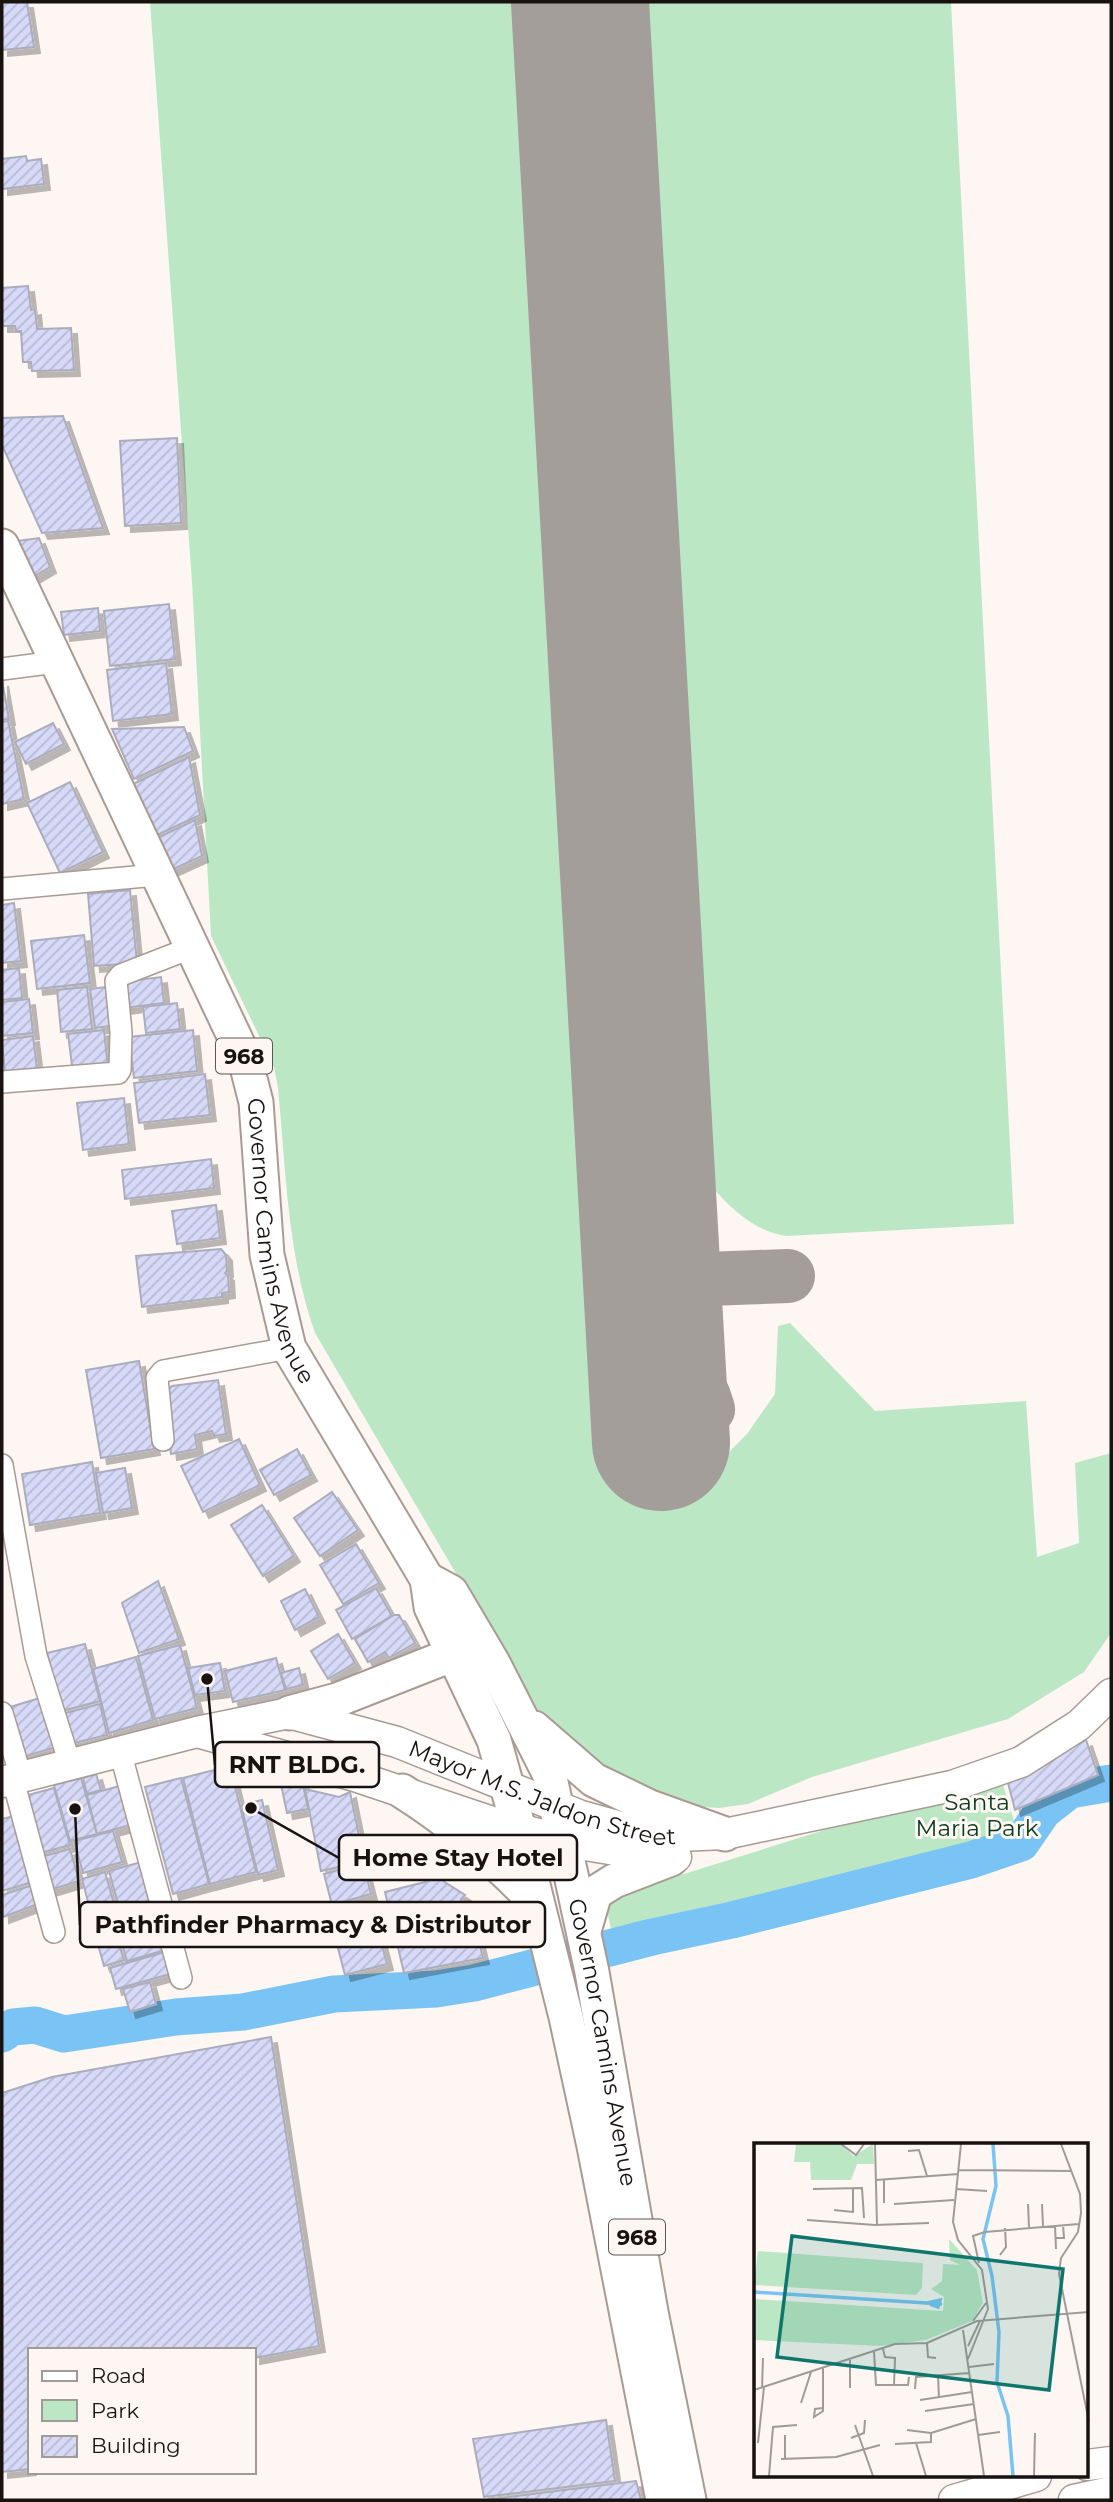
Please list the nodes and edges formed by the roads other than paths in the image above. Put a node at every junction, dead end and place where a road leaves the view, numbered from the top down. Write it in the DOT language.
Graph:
graph roads {
  1 [pos="2,546"];
  2 [pos="56,662"];
  3 [pos="2,669"];
  4 [pos="157,875"];
  5 [pos="2,889"];
  6 [pos="193,947"];
  7 [pos="2,1082"];
  8 [pos="289,1348"];
  9 [pos="163,1440"];
  10 [pos="2,1465"];
  11 [pos="3,1487"];
  12 [pos="427,1579"];
  13 [pos="454,1654"];
  14 [pos="1111,1694"];
  15 [pos="2,1713"];
  16 [pos="289,1713"];
  17 [pos="1111,1714"];
  18 [pos="520,1716"];
  19 [pos="1079,1725"];
  20 [pos="197,1732"];
  21 [pos="120,1751"];
  22 [pos="70,1764"];
  23 [pos="12,1780"];
  24 [pos="509,1789"];
  25 [pos="402,1791"];
  26 [pos="557,1807"];
  27 [pos="519,1829"];
  28 [pos="725,1834"];
  29 [pos="564,1840"];
  30 [pos="671,1860"];
  31 [pos="538,1905"];
  32 [pos="54,1931"];
  33 [pos="584,1931"];
  34 [pos="181,1978"];
  35 [pos="1111,2462"];
  36 [pos="1088,2465"];
  37 [pos="1029,2478"];
  38 [pos="1111,2492"];
  39 [pos="663,2500"];
  40 [pos="689,2500"];
  41 [pos="954,2500"];
  42 [pos="1074,2500"];
  1 -- 2 [label="main road, Governor Camins Avenue / 968"];
  2 -- 3 [label="street"];
  2 -- 4 [label="main road, Governor Camins Avenue / 968"];
  4 -- 5 [label="street"];
  4 -- 6 [label="main road, Governor Camins Avenue / 968"];
  6 -- 7 [label="street"];
  6 -- 8 [label="main road, Governor Camins Avenue / 968"];
  8 -- 9 [label="street"];
  8 -- 12 [label="main road, Governor Camins Avenue / 968"];
  10 -- 11 [label="street"];
  11 -- 22 [label="street"];
  12 -- 13 [label="main road, Governor Camins Avenue / 968"];
  12 -- 18 [label="main road, Governor Camins Avenue / 968"];
  13 -- 16 [label="main road"];
  13 -- 24 [label="main road, Governor Camins Avenue / 968"];
  14 -- 19 [label="main road, Mayor M.S. Jaldon Street"];
  15 -- 23 [label="street"];
  16 -- 20 [label="main road, Mayor M.S. Jaldon Street"];
  16 -- 24 [label="main road, Mayor M.S. Jaldon Street"];
  17 -- 19 [label="street"];
  18 -- 26 [label="main road, Governor Camins Avenue / 968"];
  18 -- 28 [label="main road"];
  19 -- 28 [label="main road, Mayor M.S. Jaldon Street"];
  20 -- 21 [label="main road, Mayor M.S. Jaldon Street"];
  20 -- 25 [label="main road, Mayor M.S. Jaldon Street"];
  21 -- 22 [label="main road, Mayor M.S. Jaldon Street"];
  21 -- 34 [label="street"];
  22 -- 23 [label="main road, Mayor M.S. Jaldon Street"];
  23 -- 32 [label="street"];
  24 -- 26 [label="main road, Mayor M.S. Jaldon Street"];
  24 -- 27 [label="main road, Governor Camins Avenue / 968"];
  25 -- 27 [label="main road, Mayor M.S. Jaldon Street"];
  25 -- 31 [label="main road"];
  26 -- 28 [label="main road, Mayor M.S. Jaldon Street"];
  26 -- 29 [label="main road, Governor Camins Avenue / 968"];
  27 -- 29 [label="main road, Mayor M.S. Jaldon Street"];
  27 -- 31 [label="main road, Governor Camins Avenue / 968"];
  28 -- 30 [label="main road, Mayor M.S. Jaldon Street"];
  29 -- 30 [label="main road, Mayor M.S. Jaldon Street"];
  29 -- 33 [label="main road, Governor Camins Avenue / 968"];
  30 -- 33 [label="main road"];
  31 -- 39 [label="main road, Governor Camins Avenue / 968"];
  33 -- 40 [label="main road, Governor Camins Avenue / 968"];
  35 -- 36 [label="main road"];
  37 -- 41 [label="main road"];
  38 -- 42 [label="main road"];
}
